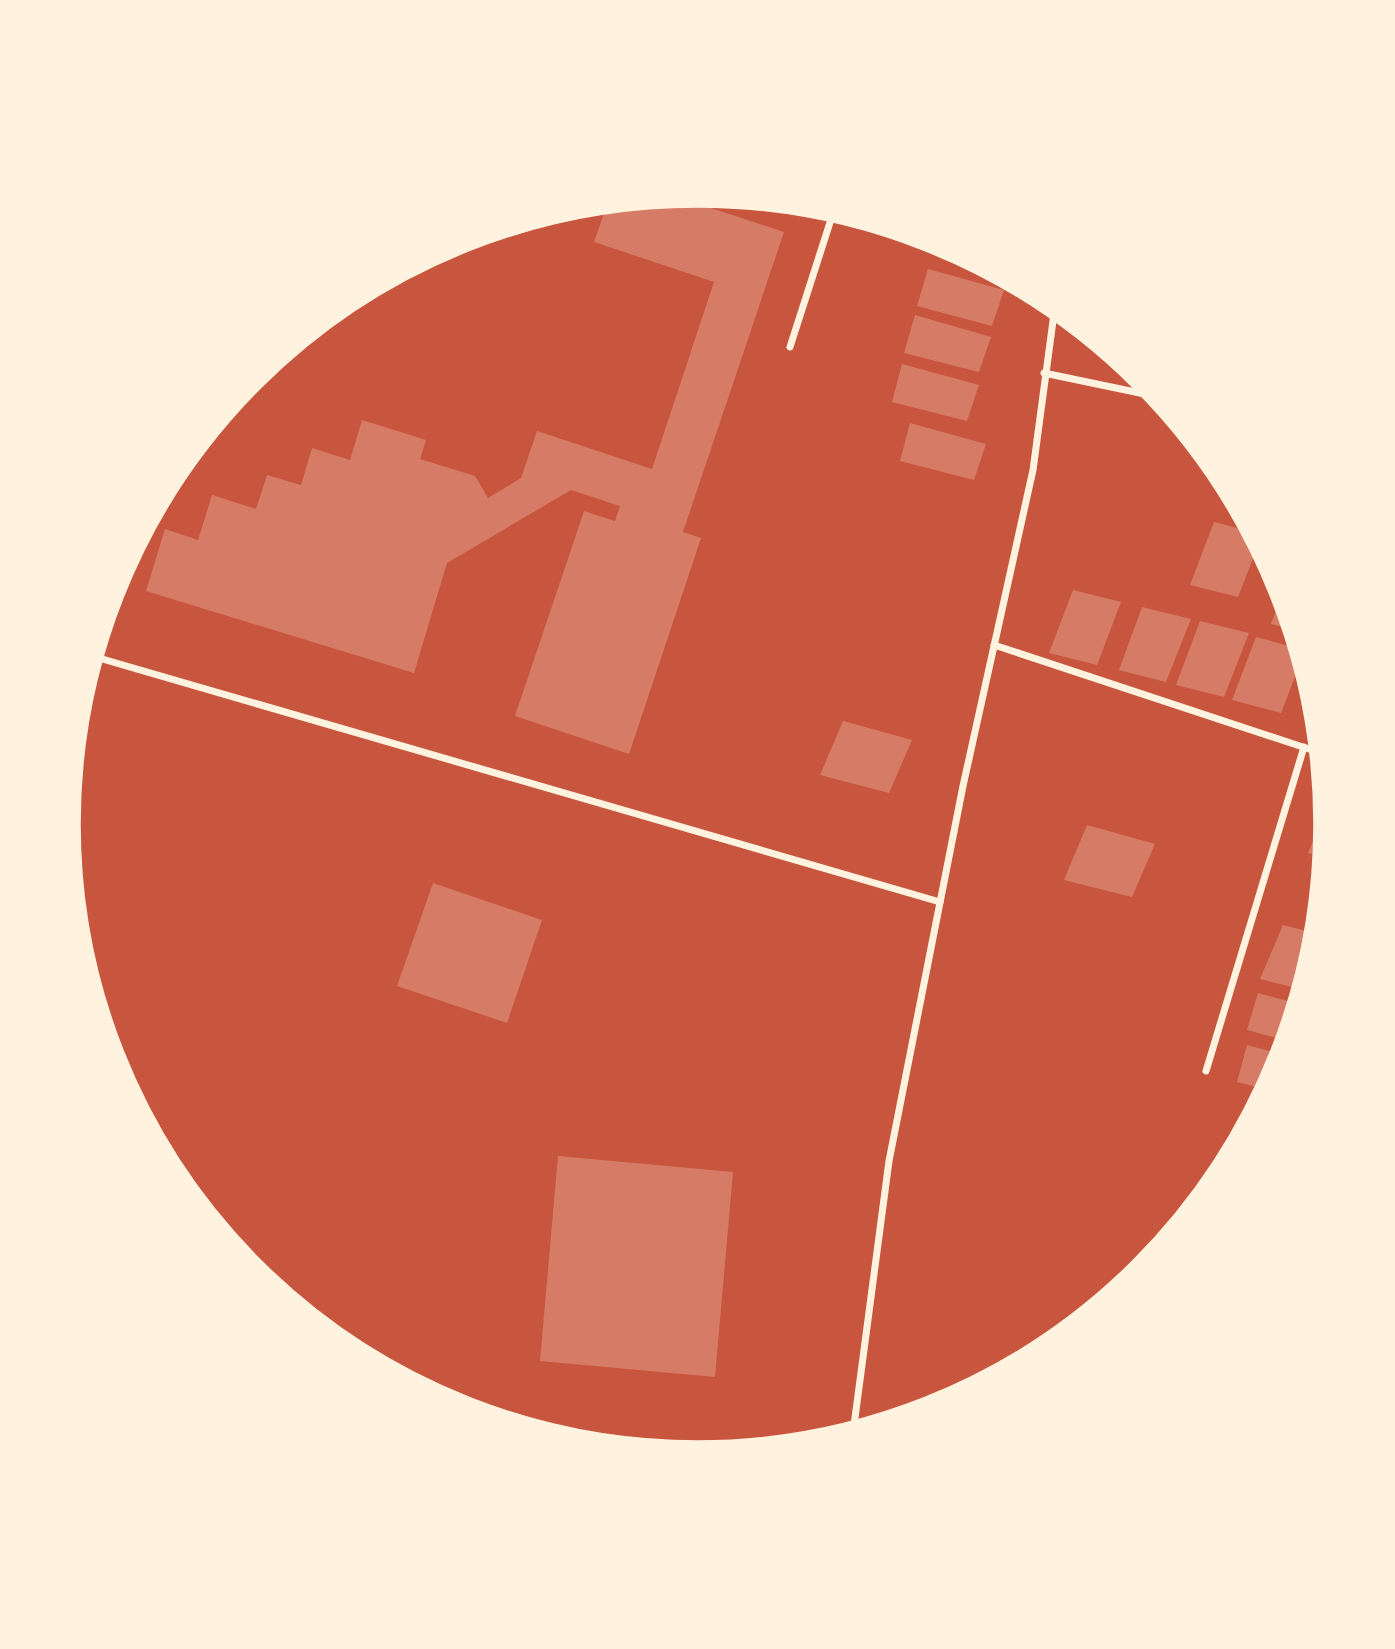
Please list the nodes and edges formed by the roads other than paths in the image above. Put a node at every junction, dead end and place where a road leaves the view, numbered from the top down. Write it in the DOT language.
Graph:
graph roads {
  1 [pos="831,221"];
  2 [pos="1053,319"];
  3 [pos="790,347"];
  4 [pos="1044,373"];
  5 [pos="1141,393"];
  6 [pos="994,645"];
  7 [pos="102,659"];
  8 [pos="1304,747"];
  9 [pos="1312,749"];
  10 [pos="940,902"];
  11 [pos="1206,1071"];
  12 [pos="854,1423"];
  1 -- 3 [label="street"];
  2 -- 4 [label="street"];
  4 -- 5 [label="street"];
  4 -- 6 [label="street"];
  6 -- 8 [label="street"];
  6 -- 10 [label="street"];
  7 -- 10 [label="street"];
  8 -- 9 [label="street"];
  8 -- 11 [label="street"];
  10 -- 12 [label="street"];
}
